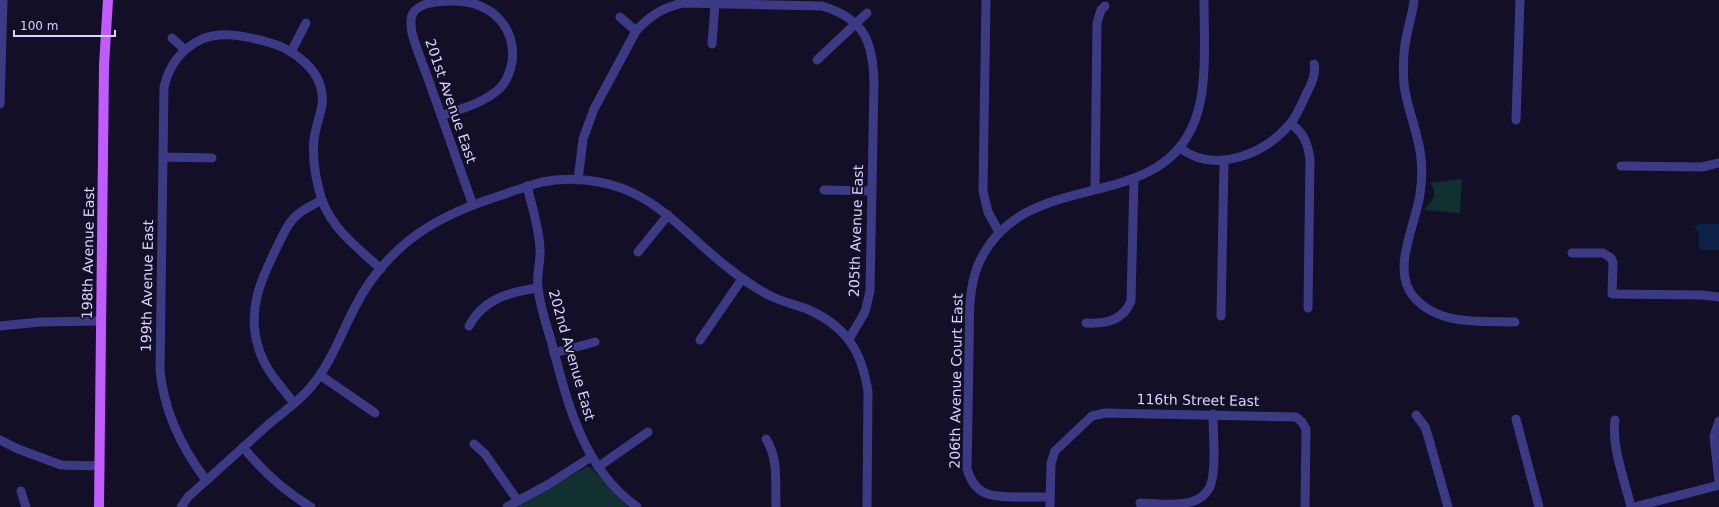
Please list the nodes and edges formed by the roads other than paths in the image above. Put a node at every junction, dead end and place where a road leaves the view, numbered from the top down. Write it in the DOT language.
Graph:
graph roads {
  1 [pos="3,0"];
  2 [pos="108,0"];
  3 [pos="986,0"];
  4 [pos="1204,0"];
  5 [pos="1414,0"];
  6 [pos="1520,0"];
  7 [pos="715,4"];
  8 [pos="1105,6"];
  9 [pos="867,13"];
  10 [pos="620,17"];
  11 [pos="306,23"];
  12 [pos="855,24"];
  13 [pos="636,32"];
  14 [pos="172,38"];
  15 [pos="712,44"];
  16 [pos="184,48"];
  17 [pos="291,52"];
  18 [pos="817,60"];
  19 [pos="1314,64"];
  20 [pos="0,104"];
  21 [pos="441,116"];
  22 [pos="1516,120"];
  23 [pos="1291,124"];
  24 [pos="1180,148"];
  25 [pos="163,157"];
  26 [pos="212,158"];
  27 [pos="1224,161"];
  28 [pos="1719,162"];
  29 [pos="1621,166"];
  30 [pos="1134,179"];
  31 [pos="578,180"];
  32 [pos="527,186"];
  33 [pos="1094,189"];
  34 [pos="824,190"];
  35 [pos="872,190"];
  36 [pos="322,200"];
  37 [pos="473,205"];
  38 [pos="668,215"];
  39 [pos="999,232"];
  40 [pos="638,252"];
  41 [pos="1572,252"];
  42 [pos="380,269"];
  43 [pos="742,279"];
  44 [pos="538,288"];
  45 [pos="1719,297"];
  46 [pos="1308,308"];
  47 [pos="1221,316"];
  48 [pos="101,322"];
  49 [pos="1515,322"];
  50 [pos="1086,323"];
  51 [pos="0,326"];
  52 [pos="469,326"];
  53 [pos="849,339"];
  54 [pos="700,340"];
  55 [pos="595,342"];
  56 [pos="554,353"];
  57 [pos="320,375"];
  58 [pos="294,403"];
  59 [pos="375,413"];
  60 [pos="1213,414"];
  61 [pos="1416,416"];
  62 [pos="1516,419"];
  63 [pos="1614,420"];
  64 [pos="1719,421"];
  65 [pos="648,432"];
  66 [pos="766,439"];
  67 [pos="0,440"];
  68 [pos="474,444"];
  69 [pos="243,448"];
  70 [pos="591,457"];
  71 [pos="100,466"];
  72 [pos="598,467"];
  73 [pos="206,480"];
  74 [pos="1719,482"];
  75 [pos="1719,485"];
  76 [pos="21,491"];
  77 [pos="1050,497"];
  78 [pos="518,501"];
  79 [pos="1140,503"];
  80 [pos="26,507"];
  81 [pos="99,507"];
  82 [pos="181,507"];
  83 [pos="311,507"];
  84 [pos="508,507"];
  85 [pos="637,507"];
  86 [pos="776,507"];
  87 [pos="867,507"];
  88 [pos="1050,507"];
  89 [pos="1305,507"];
  90 [pos="1448,507"];
  91 [pos="1539,507"];
  92 [pos="1632,507"];
  1 -- 20 [label="street"];
  2 -- 48 [label="main road, 198th Avenue East"];
  3 -- 39 [label="street"];
  4 -- 24 [label="street, 206th Avenue Court East"];
  5 -- 49 [label="street"];
  6 -- 22 [label="street"];
  7 -- 12 [label="street, 205th Avenue East"];
  7 -- 13 [label="street, 205th Avenue East"];
  7 -- 15 [label="street"];
  8 -- 33 [label="street"];
  9 -- 12 [label="street"];
  10 -- 13 [label="street"];
  11 -- 17 [label="street"];
  12 -- 18 [label="street"];
  12 -- 35 [label="street, 205th Avenue East"];
  13 -- 31 [label="street"];
  14 -- 16 [label="street"];
  16 -- 17 [label="street"];
  16 -- 25 [label="street, 199th Avenue East"];
  17 -- 36 [label="street"];
  19 -- 23 [label="street"];
  21 -- 21 [label="street, 201st Avenue East"];
  21 -- 37 [label="street, 201st Avenue East"];
  23 -- 27 [label="street"];
  23 -- 46 [label="street"];
  24 -- 27 [label="street"];
  24 -- 30 [label="street, 206th Avenue Court East"];
  25 -- 26 [label="street"];
  25 -- 73 [label="street, 199th Avenue East"];
  27 -- 47 [label="street"];
  28 -- 29 [label="street"];
  30 -- 33 [label="street, 206th Avenue Court East"];
  30 -- 50 [label="street"];
  31 -- 32 [label="street"];
  31 -- 38 [label="street"];
  32 -- 37 [label="street"];
  32 -- 44 [label="street, 202nd Avenue East"];
  33 -- 39 [label="street, 206th Avenue Court East"];
  34 -- 35 [label="street"];
  35 -- 53 [label="street, 205th Avenue East"];
  36 -- 42 [label="street"];
  36 -- 58 [label="street"];
  37 -- 42 [label="street"];
  38 -- 40 [label="street"];
  38 -- 43 [label="street"];
  39 -- 77 [label="street, 206th Avenue Court East"];
  41 -- 45 [label="street"];
  42 -- 57 [label="street"];
  43 -- 53 [label="street"];
  43 -- 54 [label="street"];
  44 -- 52 [label="street"];
  44 -- 56 [label="street, 202nd Avenue East"];
  48 -- 51 [label="street"];
  48 -- 71 [label="main road, 198th Avenue East"];
  53 -- 87 [label="street"];
  55 -- 56 [label="street"];
  56 -- 70 [label="street, 202nd Avenue East"];
  57 -- 58 [label="street"];
  57 -- 59 [label="street"];
  58 -- 69 [label="street"];
  60 -- 77 [label="street, 116th Street East"];
  60 -- 79 [label="street"];
  60 -- 89 [label="street, 116th Street East"];
  61 -- 90 [label="street"];
  62 -- 91 [label="street"];
  63 -- 92 [label="street"];
  64 -- 74 [label="street"];
  65 -- 72 [label="street"];
  66 -- 86 [label="street"];
  67 -- 71 [label="street"];
  68 -- 78 [label="street"];
  69 -- 73 [label="street"];
  69 -- 83 [label="street"];
  70 -- 72 [label="street, 202nd Avenue East"];
  70 -- 78 [label="street"];
  71 -- 81 [label="main road, 198th Avenue East"];
  72 -- 85 [label="street, 202nd Avenue East"];
  73 -- 82 [label="street"];
  75 -- 92 [label="street"];
  76 -- 80 [label="street"];
  77 -- 88 [label="street"];
  78 -- 84 [label="street"];
}
